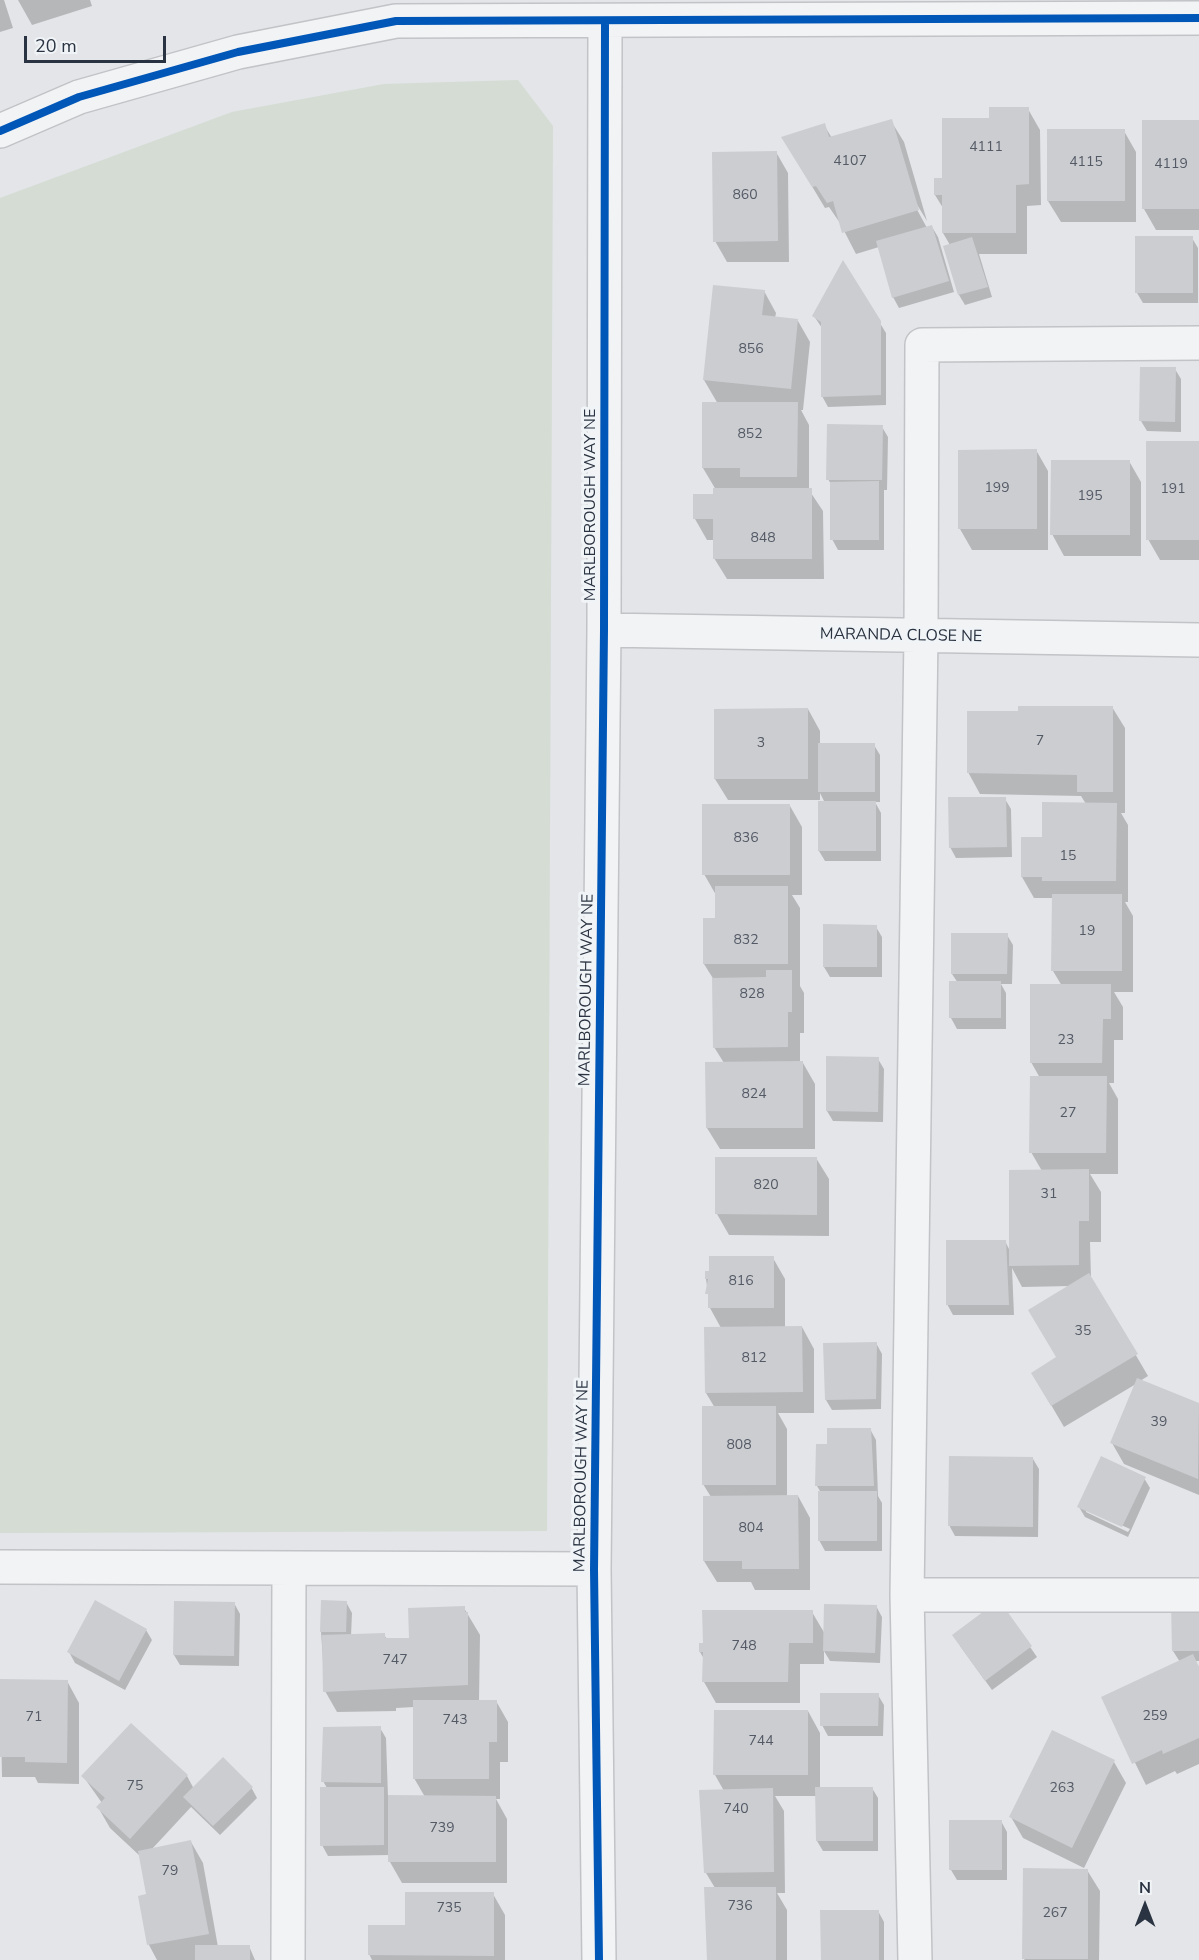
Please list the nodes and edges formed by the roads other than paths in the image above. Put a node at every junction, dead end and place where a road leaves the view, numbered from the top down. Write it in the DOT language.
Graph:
graph roads {
  1 [pos="1199,18"];
  2 [pos="605,21"];
  3 [pos="0,131"];
  4 [pos="1199,343"];
  5 [pos="604,630"];
  6 [pos="921,636"];
  7 [pos="1199,640"];
  8 [pos="0,1567"];
  9 [pos="289,1568"];
  10 [pos="594,1569"];
  11 [pos="908,1595"];
  12 [pos="1199,1595"];
  13 [pos="288,1960"];
  14 [pos="599,1960"];
  15 [pos="915,1960"];
  1 -- 2 [label="street"];
  2 -- 3 [label="street"];
  2 -- 5 [label="street, MARLBOROUGH WAY NE"];
  4 -- 6 [label="street"];
  5 -- 6 [label="street, MARANDA CLOSE NE"];
  5 -- 10 [label="street, MARLBOROUGH WAY NE"];
  6 -- 7 [label="street, MARANDA CLOSE NE"];
  6 -- 11 [label="street"];
  8 -- 9 [label="street"];
  9 -- 10 [label="street"];
  9 -- 13 [label="street"];
  10 -- 14 [label="street, MARLBOROUGH WAY NE"];
  11 -- 12 [label="street"];
  11 -- 15 [label="street"];
}
